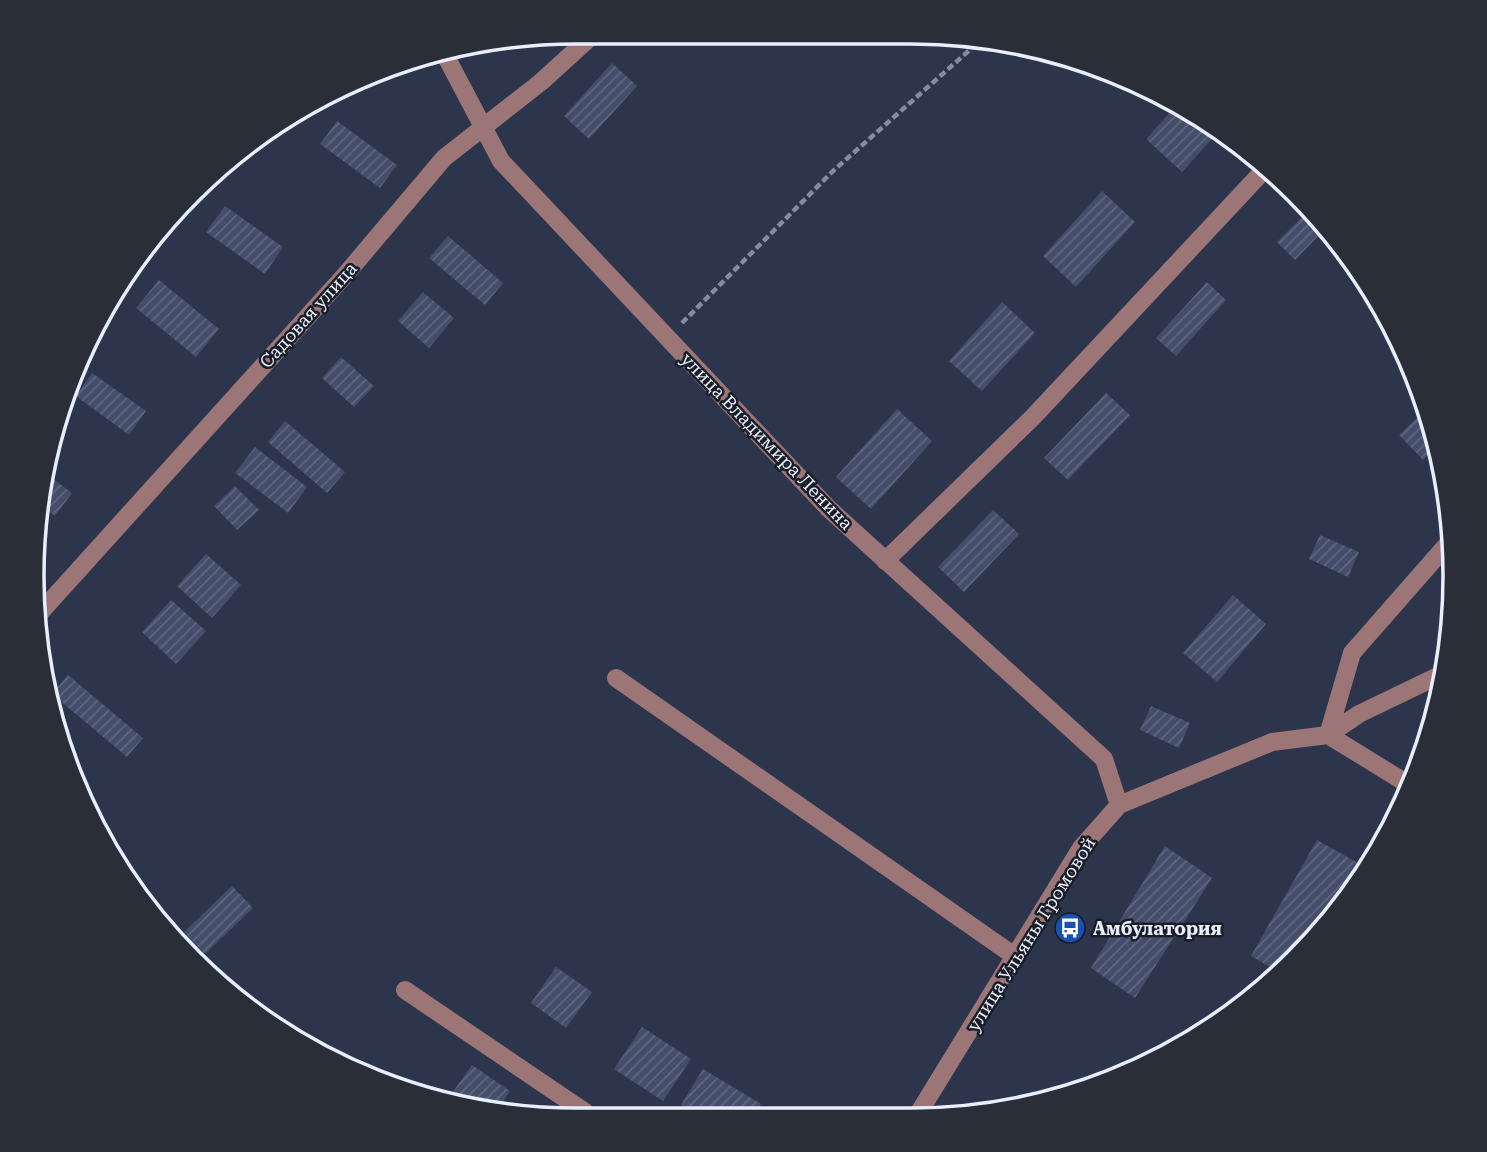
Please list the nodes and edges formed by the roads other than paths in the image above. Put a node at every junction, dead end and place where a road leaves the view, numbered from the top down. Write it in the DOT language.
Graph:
graph roads {
  1 [pos="583,44"];
  2 [pos="448,60"];
  3 [pos="482,127"];
  4 [pos="1260,174"];
  5 [pos="1442,550"];
  6 [pos="885,561"];
  7 [pos="45,607"];
  8 [pos="616,678"];
  9 [pos="1433,678"];
  10 [pos="1328,735"];
  11 [pos="1403,781"];
  12 [pos="1119,805"];
  13 [pos="1016,957"];
  14 [pos="405,989"];
  15 [pos="579,1108"];
  16 [pos="922,1108"];
  1 -- 3 [label="street, Садовая улица"];
  2 -- 3 [label="street, улица Владимира Ленина"];
  3 -- 6 [label="street, улица Владимира Ленина"];
  3 -- 7 [label="street, Садовая улица"];
  4 -- 6 [label="street"];
  5 -- 10 [label="street"];
  6 -- 12 [label="street, улица Владимира Ленина"];
  8 -- 13 [label="street"];
  9 -- 10 [label="street, улица Ульяны Громовой"];
  10 -- 11 [label="street"];
  10 -- 12 [label="street, улица Ульяны Громовой"];
  12 -- 13 [label="street, улица Ульяны Громовой"];
  13 -- 16 [label="street, улица Ульяны Громовой"];
  14 -- 15 [label="street"];
}
